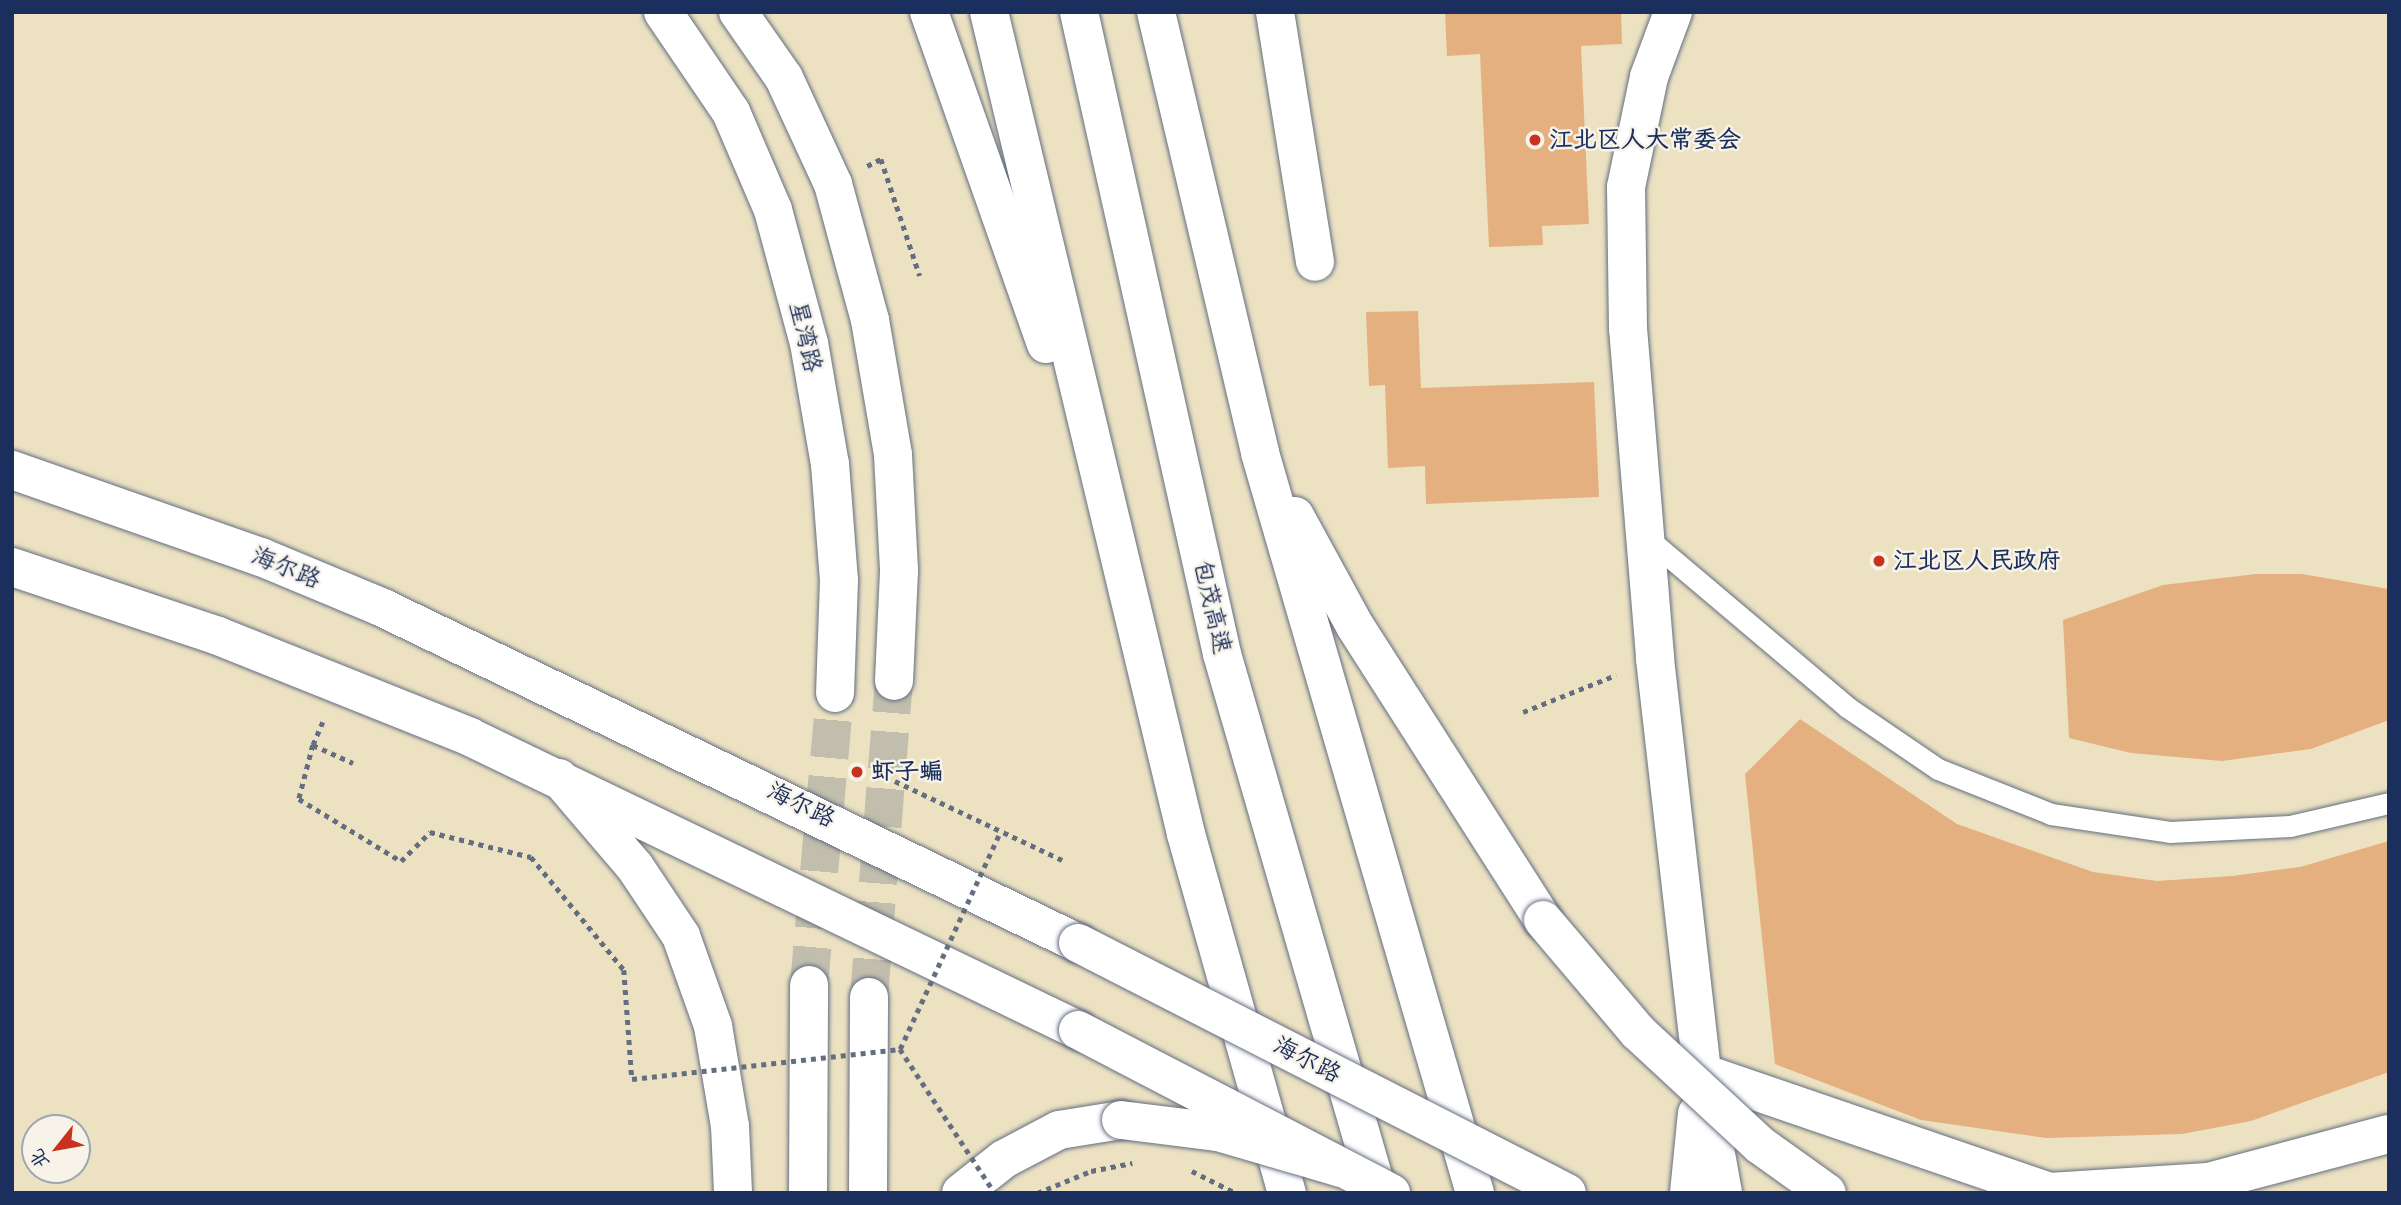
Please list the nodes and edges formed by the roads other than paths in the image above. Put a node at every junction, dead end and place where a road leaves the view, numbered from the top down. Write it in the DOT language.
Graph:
graph roads {
  1 [pos="663,12"];
  2 [pos="738,12"];
  3 [pos="929,12"];
  4 [pos="989,12"];
  5 [pos="1079,12"];
  6 [pos="1156,12"];
  7 [pos="1275,12"];
  8 [pos="1673,12"];
  9 [pos="1315,262"];
  10 [pos="1260,453"];
  11 [pos="12,470"];
  12 [pos="1646,537"];
  13 [pos="1116,542"];
  14 [pos="12,567"];
  15 [pos="894,681"];
  16 [pos="835,693"];
  17 [pos="559,778"];
  18 [pos="2389,803"];
  19 [pos="1186,834"];
  20 [pos="809,985"];
  21 [pos="869,997"];
  22 [pos="1702,1073"];
  23 [pos="2389,1134"];
  24 [pos="1341,1168"];
  25 [pos="733,1193"];
  26 [pos="807,1193"];
  27 [pos="868,1193"];
  28 [pos="961,1193"];
  29 [pos="1260,1193"];
  30 [pos="1287,1193"];
  31 [pos="1378,1193"];
  32 [pos="1391,1193"];
  33 [pos="1475,1193"];
  34 [pos="1567,1193"];
  35 [pos="1689,1193"];
  36 [pos="1723,1193"];
  37 [pos="1827,1193"];
  1 -- 16 [label="main road, 星湾路"];
  2 -- 15 [label="main road"];
  3 -- 13 [label="main road"];
  4 -- 13 [label="main road"];
  5 -- 31 [label="main road, 包茂高速"];
  6 -- 10 [label="main road"];
  7 -- 9 [label="main road"];
  8 -- 12 [label="main road"];
  10 -- 33 [label="main road"];
  10 -- 37 [label="main road, bridge"];
  11 -- 34 [label="main road, 海尔路, bridge"];
  12 -- 18 [label="lane"];
  12 -- 22 [label="main road"];
  13 -- 19 [label="main road"];
  14 -- 17 [label="main road"];
  17 -- 24 [label="main road, bridge"];
  17 -- 25 [label="main road"];
  19 -- 29 [label="main road"];
  19 -- 30 [label="main road"];
  20 -- 26 [label="main road"];
  21 -- 27 [label="main road"];
  22 -- 23 [label="main road"];
  22 -- 35 [label="main road"];
  22 -- 36 [label="main road"];
  24 -- 28 [label="main road, bridge"];
  24 -- 32 [label="main road, bridge"];
}
